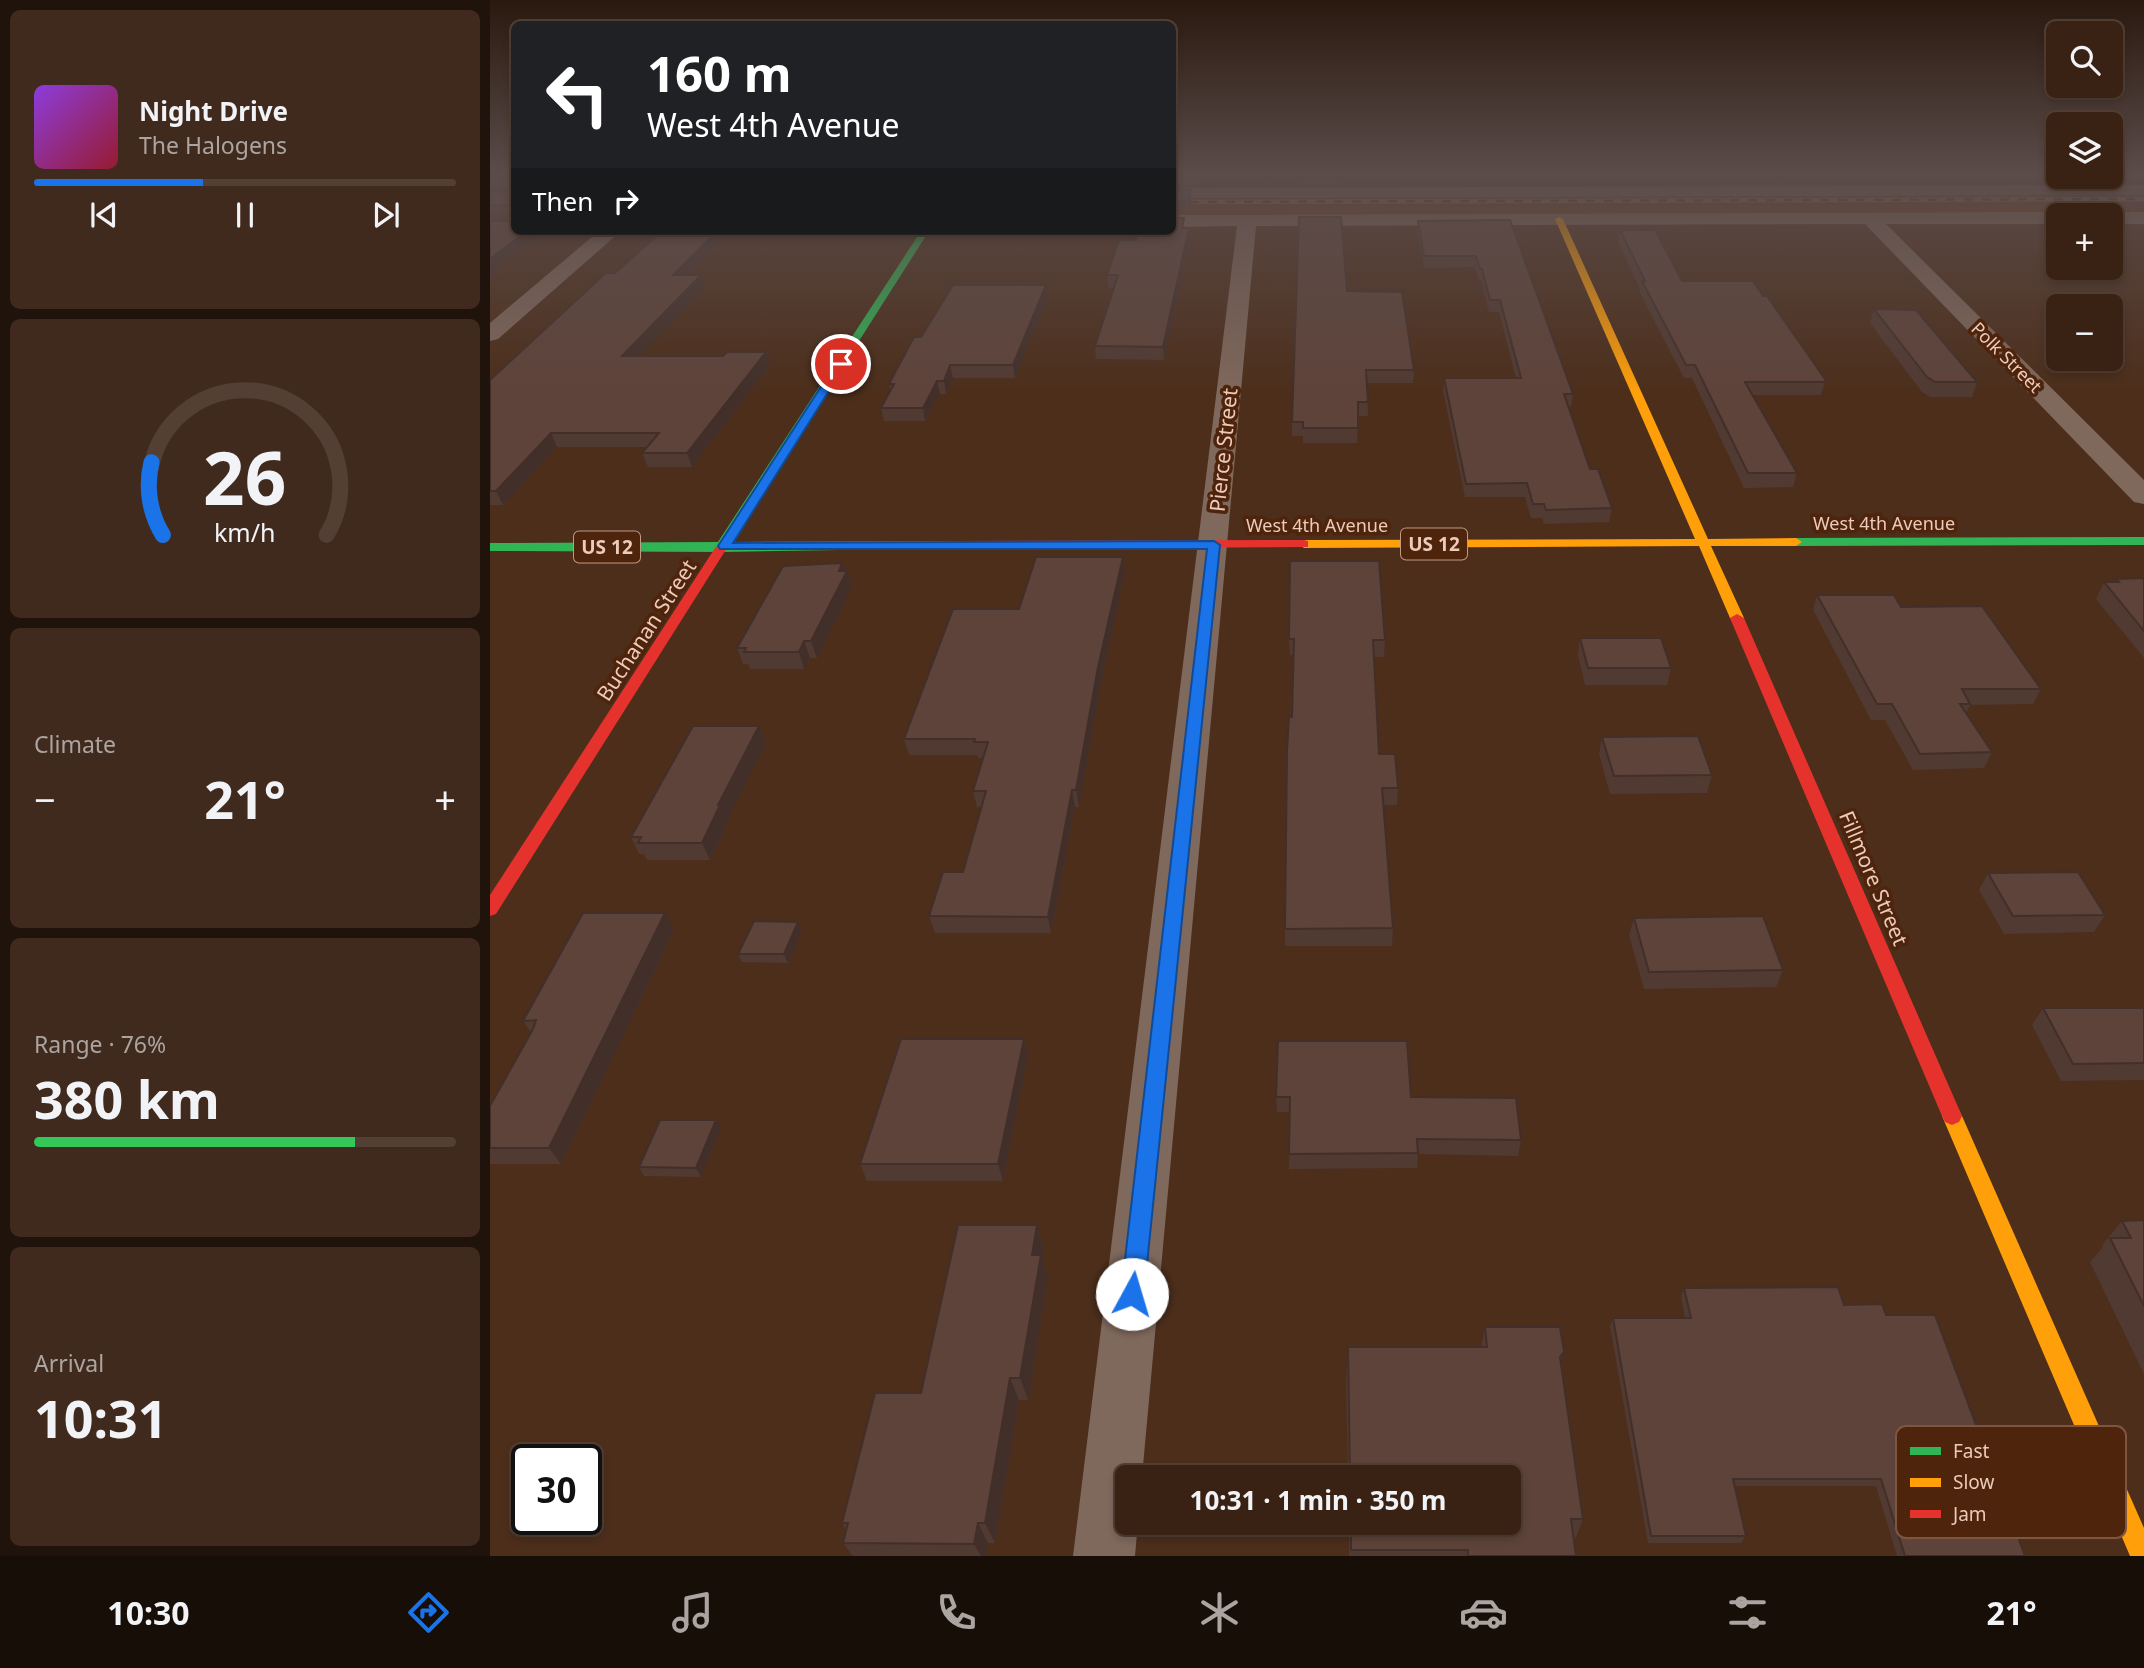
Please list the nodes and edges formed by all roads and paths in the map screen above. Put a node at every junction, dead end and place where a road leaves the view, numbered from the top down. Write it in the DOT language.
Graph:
graph roads {
  1 [pos="593,247"];
  2 [pos="915,247"];
  3 [pos="1244,247"];
  4 [pos="1571,247"];
  5 [pos="1897,247"];
  6 [pos="490,334"];
  7 [pos="2144,496"];
  8 [pos="2144,541"];
  9 [pos="1704,543"];
  10 [pos="1214,545"];
  11 [pos="724,546"];
  12 [pos="490,547"];
  13 [pos="490,909"];
  14 [pos="2087,1426"];
  15 [pos="2126,1517"];
  16 [pos="1104,1556"];
  17 [pos="2143,1556"];
  1 -- 6 [label="street"];
  2 -- 11 [label="main road, Buchanan Street"];
  3 -- 10 [label="street, Pierce Street"];
  4 -- 9 [label="main road, Fillmore Street"];
  5 -- 7 [label="street, Polk Street"];
  8 -- 9 [label="main road, West 4th Avenue / US 12"];
  9 -- 10 [label="main road, West 4th Avenue / US 12"];
  9 -- 14 [label="main road, Fillmore Street"];
  10 -- 11 [label="main road, West 4th Avenue / US 12"];
  10 -- 16 [label="street, Pierce Street"];
  11 -- 12 [label="main road, West 4th Avenue / US 12"];
  11 -- 13 [label="main road, Buchanan Street"];
  15 -- 17 [label="main road, Fillmore Street"];
}
